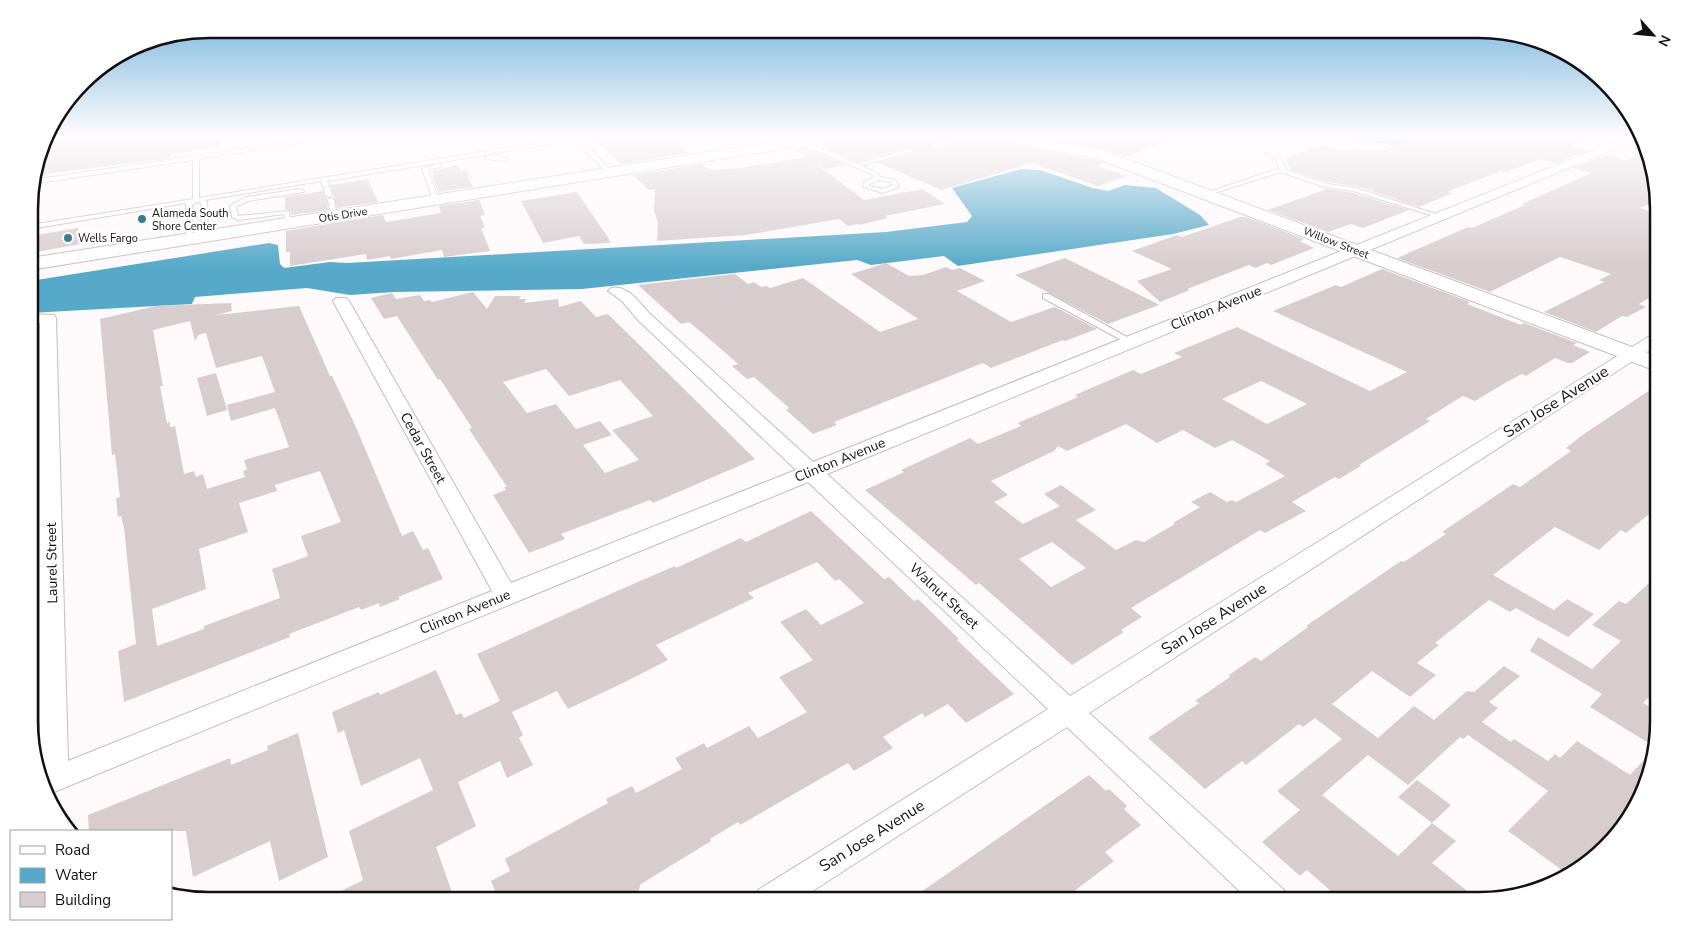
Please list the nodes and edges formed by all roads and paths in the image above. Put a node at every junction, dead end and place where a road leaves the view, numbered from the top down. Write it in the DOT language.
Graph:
graph roads {
  1 [pos="196,180"];
  2 [pos="318,180"];
  3 [pos="323,180"];
  4 [pos="429,180"];
  5 [pos="472,180"];
  6 [pos="562,180"];
  7 [pos="1170,180"];
  8 [pos="1247,180"];
  9 [pos="1311,180"];
  10 [pos="1528,180"];
  11 [pos="474,183"];
  12 [pos="284,189"];
  13 [pos="301,191"];
  14 [pos="1206,194"];
  15 [pos="244,196"];
  16 [pos="196,200"];
  17 [pos="436,200"];
  18 [pos="331,204"];
  19 [pos="1439,216"];
  20 [pos="288,224"];
  21 [pos="38,226"];
  22 [pos="197,238"];
  23 [pos="1356,250"];
  24 [pos="38,263"];
  25 [pos="616,291"];
  26 [pos="1046,296"];
  27 [pos="341,301"];
  28 [pos="39,318"];
  29 [pos="1132,342"];
  30 [pos="1650,343"];
  31 [pos="1632,354"];
  32 [pos="1650,361"];
  33 [pos="811,472"];
  34 [pos="506,595"];
  35 [pos="1069,710"];
  36 [pos="49,781"];
  37 [pos="783,892"];
  38 [pos="1263,892"];
  1 -- 16 [label="lane"];
  2 -- 12 [label="lane"];
  3 -- 18 [label="lane"];
  4 -- 17 [label="lane"];
  5 -- 11 [label="path"];
  6 -- 17 [label="main road, Otis Drive"];
  7 -- 14 [label="main road, Willow Street"];
  8 -- 14 [label="lane"];
  9 -- 19 [label="lane"];
  10 -- 19 [label="street, Clinton Avenue"];
  12 -- 13 [label="lane"];
  12 -- 15 [label="lane"];
  14 -- 23 [label="main road, Willow Street"];
  15 -- 16 [label="lane"];
  15 -- 20 [label="lane"];
  16 -- 21 [label="lane"];
  16 -- 22 [label="lane"];
  16 -- 22 [label="lane"];
  17 -- 18 [label="main road, Otis Drive"];
  18 -- 20 [label="main road, Otis Drive"];
  19 -- 23 [label="street, Clinton Avenue"];
  20 -- 22 [label="main road, Otis Drive"];
  22 -- 24 [label="main road, Otis Drive"];
  23 -- 29 [label="street, Clinton Avenue"];
  23 -- 31 [label="main road, Willow Street"];
  25 -- 33 [label="street, Walnut Street"];
  26 -- 29 [label="lane"];
  27 -- 34 [label="street, Cedar Street"];
  28 -- 36 [label="street, Laurel Street"];
  29 -- 33 [label="street, Clinton Avenue"];
  30 -- 31 [label="street, San Jose Avenue"];
  31 -- 32 [label="main road, Willow Street"];
  31 -- 35 [label="street, San Jose Avenue"];
  33 -- 34 [label="street, Clinton Avenue"];
  33 -- 35 [label="street, Walnut Street"];
  34 -- 36 [label="street, Clinton Avenue"];
  35 -- 37 [label="street, San Jose Avenue"];
  35 -- 38 [label="street, Walnut Street"];
}
